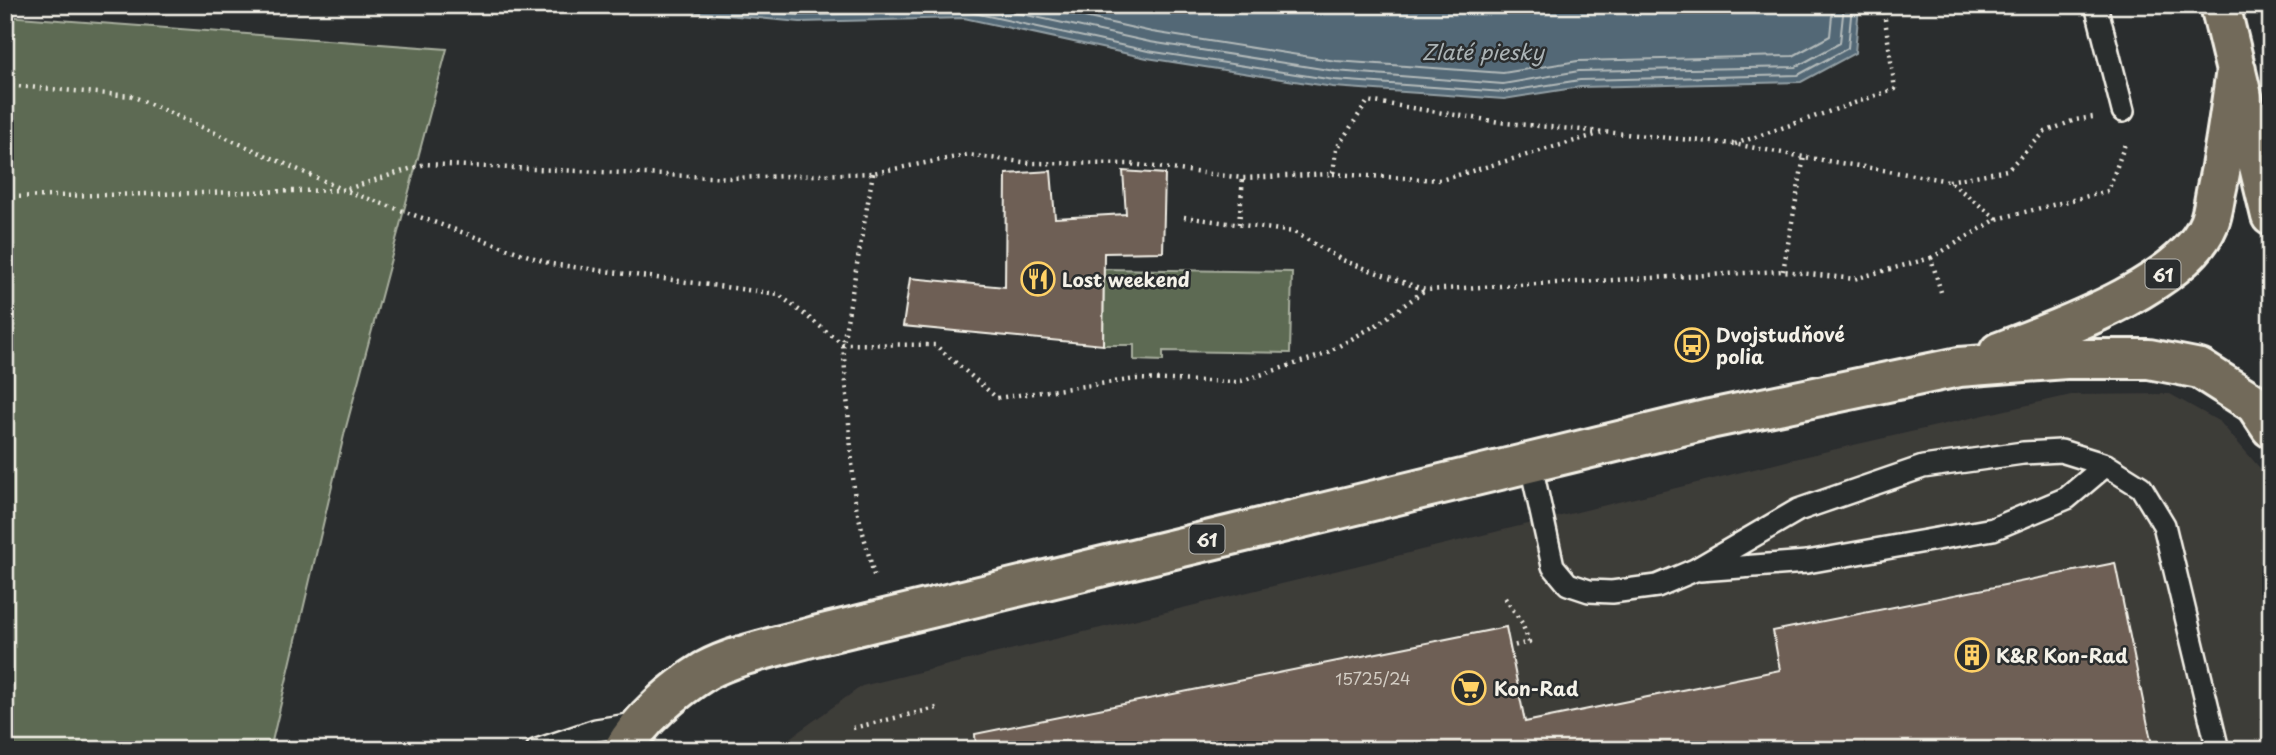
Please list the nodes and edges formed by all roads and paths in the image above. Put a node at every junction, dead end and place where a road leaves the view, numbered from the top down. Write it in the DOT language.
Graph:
graph roads {
  1 [pos="1883,5"];
  2 [pos="2096,5"];
  3 [pos="2220,5"];
  4 [pos="2236,70"];
  5 [pos="5,85"];
  6 [pos="2123,111"];
  7 [pos="1604,133"];
  8 [pos="1734,144"];
  9 [pos="1804,157"];
  10 [pos="873,173"];
  11 [pos="1333,174"];
  12 [pos="1243,178"];
  13 [pos="1950,181"];
  14 [pos="344,190"];
  15 [pos="5,197"];
  16 [pos="1184,216"];
  17 [pos="2271,216"];
  18 [pos="1997,219"];
  19 [pos="1239,224"];
  20 [pos="1931,257"];
  21 [pos="1783,271"];
  22 [pos="1425,290"];
  23 [pos="1941,292"];
  24 [pos="843,344"];
  25 [pos="1959,367"];
  26 [pos="2271,428"];
  27 [pos="1530,461"];
  28 [pos="2106,465"];
  29 [pos="1695,570"];
  30 [pos="1505,598"];
  31 [pos="885,618"];
  32 [pos="1509,647"];
  33 [pos="941,707"];
  34 [pos="853,728"];
  35 [pos="632,737"];
  36 [pos="537,750"];
  37 [pos="2218,750"];
  1 -- 8 [label="path"];
  2 -- 6 [label="lane"];
  3 -- 4 [label="main road, 61"];
  4 -- 17 [label="main road, 61"];
  4 -- 25 [label="main road, 61"];
  5 -- 14 [label="path"];
  6 -- 13 [label="path"];
  6 -- 18 [label="path"];
  7 -- 8 [label="path"];
  7 -- 11 [label="path"];
  7 -- 11 [label="path"];
  8 -- 9 [label="path"];
  9 -- 13 [label="path"];
  9 -- 21 [label="path"];
  10 -- 12 [label="path"];
  10 -- 14 [label="path"];
  10 -- 24 [label="path"];
  11 -- 12 [label="path"];
  12 -- 19 [label="path"];
  13 -- 18 [label="path"];
  14 -- 15 [label="path"];
  14 -- 24 [label="path"];
  16 -- 19 [label="path"];
  18 -- 20 [label="path"];
  19 -- 22 [label="path"];
  20 -- 21 [label="path"];
  20 -- 23 [label="path"];
  21 -- 22 [label="path"];
  22 -- 24 [label="path"];
  24 -- 31 [label="path"];
  25 -- 26 [label="main road, 61"];
  25 -- 27 [label="main road, 61"];
  27 -- 29 [label="lane"];
  27 -- 31 [label="main road, 61"];
  28 -- 29 [label="lane"];
  28 -- 29 [label="lane"];
  28 -- 37 [label="lane"];
  30 -- 32 [label="path"];
  31 -- 35 [label="main road, 61"];
  33 -- 34 [label="path"];
  35 -- 36 [label="lane"];
}
